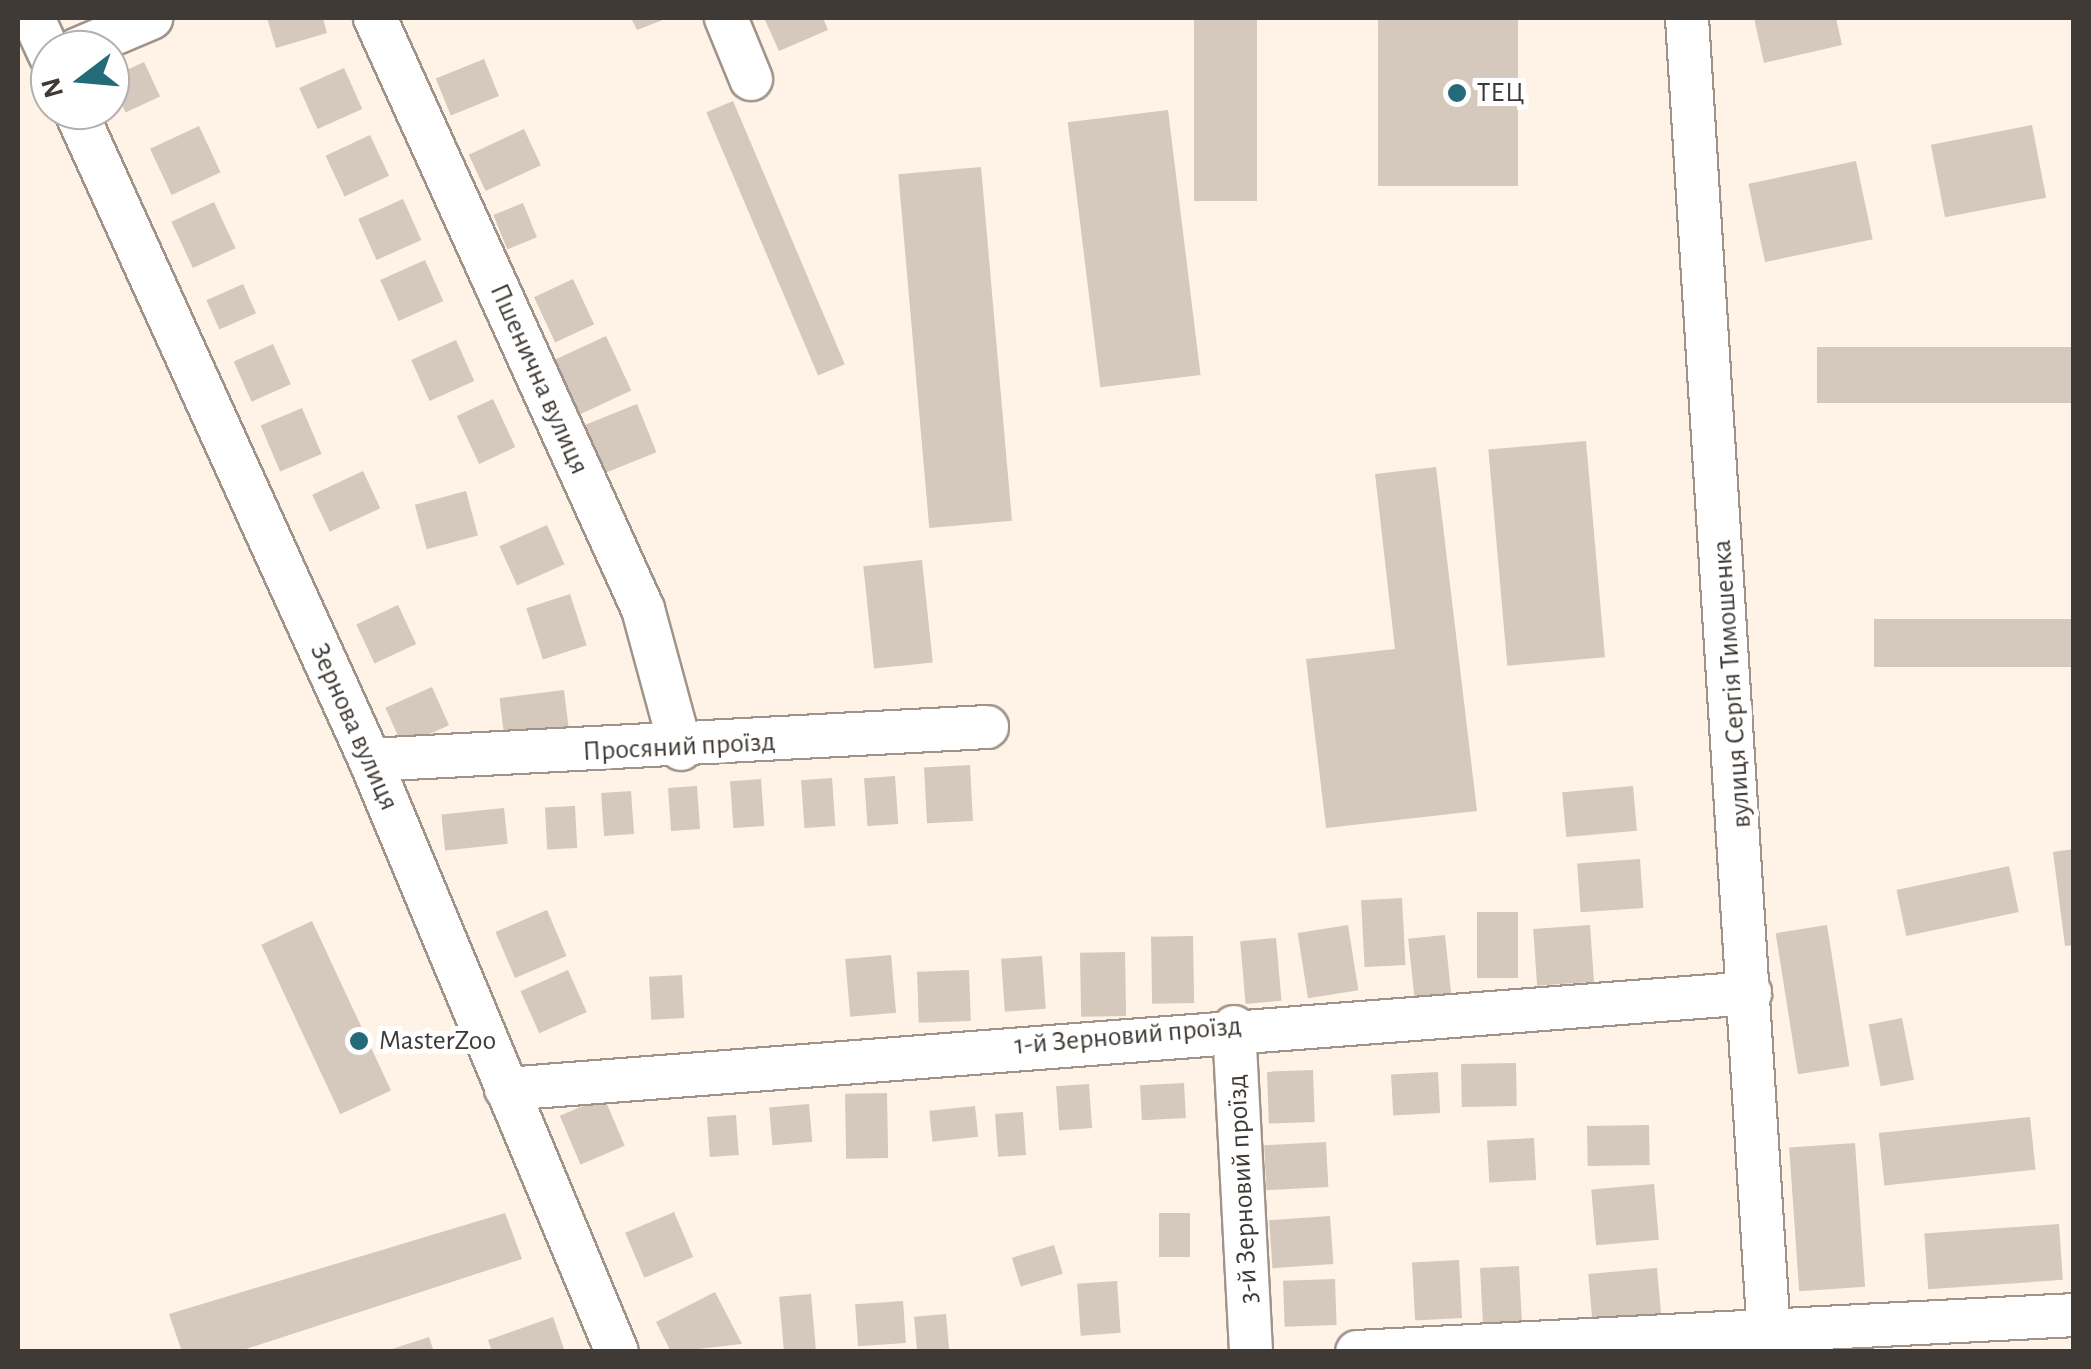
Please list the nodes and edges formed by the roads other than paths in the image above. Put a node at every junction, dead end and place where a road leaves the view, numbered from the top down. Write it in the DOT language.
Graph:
graph roads {
  1 [pos="150,18"];
  2 [pos="375,18"];
  3 [pos="726,18"];
  4 [pos="1686,18"];
  5 [pos="122,30"];
  6 [pos="751,78"];
  7 [pos="84,130"];
  8 [pos="987,728"];
  9 [pos="680,749"];
  10 [pos="370,760"];
  11 [pos="1750,993"];
  12 [pos="1234,1027"];
  13 [pos="506,1089"];
  14 [pos="2074,1315"];
  15 [pos="1770,1344"];
  16 [pos="617,1352"];
  17 [pos="1252,1352"];
  18 [pos="1357,1352"];
  1 -- 5 [label="street"];
  2 -- 9 [label="street, Пшенична вулиця"];
  3 -- 6 [label="street"];
  4 -- 11 [label="street, вулиця Сергія Тимошенка"];
  7 -- 10 [label="street, Зернова вулиця"];
  8 -- 9 [label="street, Просяний проїзд"];
  9 -- 10 [label="street, Просяний проїзд"];
  10 -- 13 [label="street, Зернова вулиця"];
  11 -- 12 [label="street, 1-й Зерновий проїзд"];
  11 -- 15 [label="street, вулиця Сергія Тимошенка"];
  12 -- 13 [label="street, 1-й Зерновий проїзд"];
  12 -- 17 [label="street, 3-й Зерновий проїзд"];
  13 -- 16 [label="street, Зернова вулиця"];
  14 -- 15 [label="street"];
  15 -- 18 [label="street"];
}
